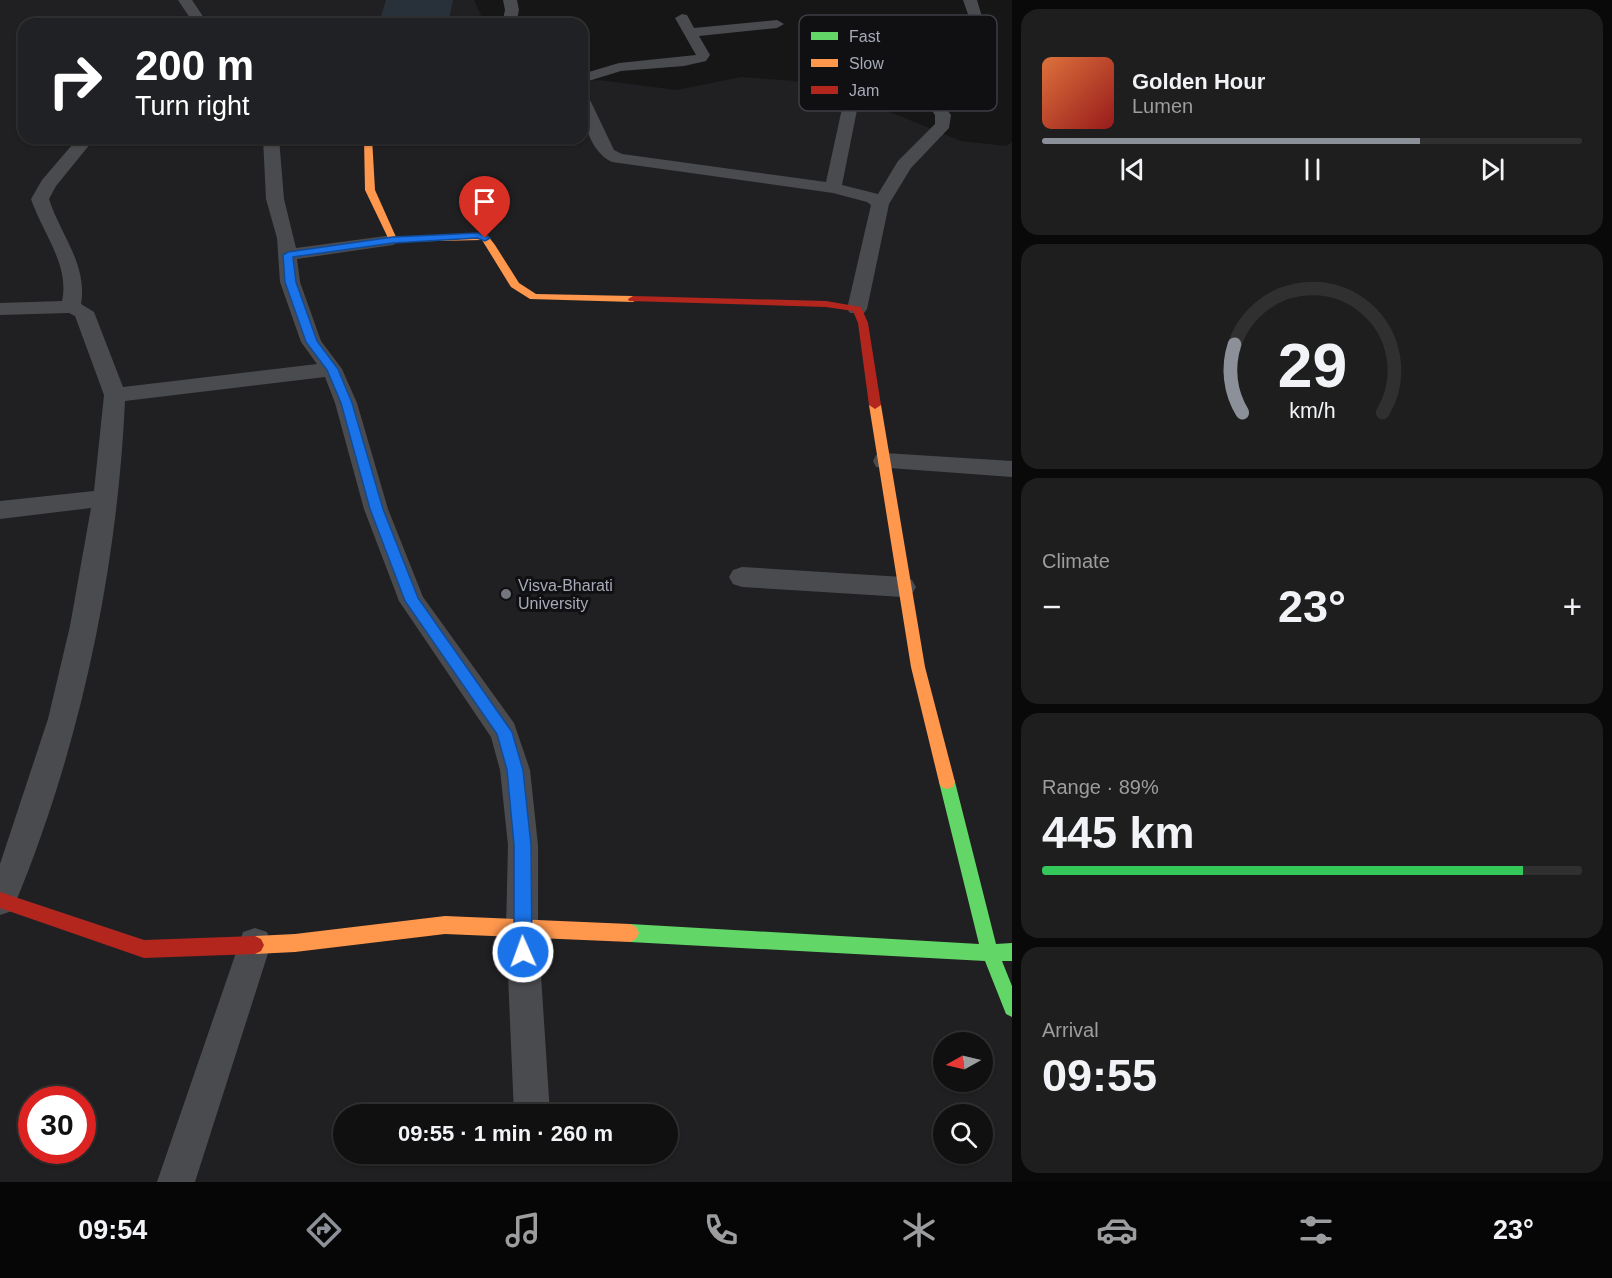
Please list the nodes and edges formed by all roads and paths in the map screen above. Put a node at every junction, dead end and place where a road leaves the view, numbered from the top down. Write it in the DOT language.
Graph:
graph roads {
  1 [pos="185,0"];
  2 [pos="510,0"];
  3 [pos="970,0"];
  4 [pos="974,15"];
  5 [pos="197,18"];
  6 [pos="510,18"];
  7 [pos="682,18"];
  8 [pos="777,24"];
  9 [pos="692,33"];
  10 [pos="588,77"];
  11 [pos="848,111"];
  12 [pos="941,111"];
  13 [pos="588,113"];
  14 [pos="82,144"];
  15 [pos="271,144"];
  16 [pos="368,144"];
  17 [pos="833,188"];
  18 [pos="880,204"];
  19 [pos="393,240"];
  20 [pos="288,255"];
  21 [pos="71,307"];
  22 [pos="0,309"];
  23 [pos="857,309"];
  24 [pos="332,369"];
  25 [pos="114,395"];
  26 [pos="884,461"];
  27 [pos="1012,469"];
  28 [pos="104,498"];
  29 [pos="0,510"];
  30 [pos="742,577"];
  31 [pos="903,587"];
  32 [pos="0,900"];
  33 [pos="522,929"];
  34 [pos="255,944"];
  35 [pos="1012,952"];
  36 [pos="990,953"];
  37 [pos="1012,1008"];
  38 [pos="531,1104"];
  39 [pos="176,1182"];
  1 -- 5 [label="street"];
  2 -- 6 [label="street"];
  3 -- 4 [label="street"];
  7 -- 9 [label="street"];
  8 -- 9 [label="street"];
  9 -- 10 [label="street"];
  11 -- 17 [label="street"];
  12 -- 18 [label="street"];
  13 -- 17 [label="street"];
  14 -- 21 [label="street"];
  15 -- 20 [label="street"];
  16 -- 19 [label="street"];
  17 -- 18 [label="street"];
  18 -- 23 [label="street"];
  19 -- 20 [label="street"];
  19 -- 23 [label="street"];
  20 -- 24 [label="street"];
  21 -- 22 [label="street"];
  21 -- 25 [label="street"];
  23 -- 26 [label="street"];
  24 -- 25 [label="street"];
  24 -- 33 [label="street"];
  25 -- 28 [label="street"];
  26 -- 27 [label="street"];
  26 -- 31 [label="street"];
  28 -- 29 [label="street"];
  28 -- 32 [label="street"];
  30 -- 31 [label="street"];
  31 -- 36 [label="street"];
  32 -- 34 [label="street"];
  33 -- 34 [label="street"];
  33 -- 36 [label="street"];
  33 -- 38 [label="street"];
  34 -- 39 [label="street"];
  35 -- 36 [label="street"];
  36 -- 37 [label="street"];
}
